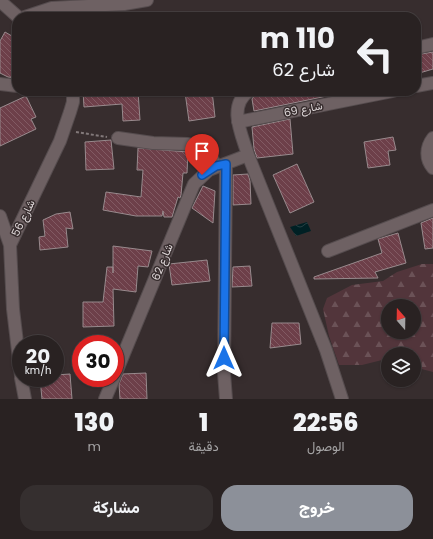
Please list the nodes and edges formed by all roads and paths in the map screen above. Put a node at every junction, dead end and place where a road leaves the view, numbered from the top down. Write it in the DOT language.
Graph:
graph roads {
  1 [pos="147,0"];
  2 [pos="0,1"];
  3 [pos="12,12"];
  4 [pos="40,12"];
  5 [pos="433,44"];
  6 [pos="421,47"];
  7 [pos="433,83"];
  8 [pos="0,84"];
  9 [pos="12,85"];
  10 [pos="421,85"];
  11 [pos="72,96"];
  12 [pos="244,96"];
  13 [pos="368,96"];
  14 [pos="238,122"];
  15 [pos="64,130"];
  16 [pos="118,138"];
  17 [pos="433,138"];
  18 [pos="248,154"];
  19 [pos="221,165"];
  20 [pos="433,168"];
  21 [pos="433,210"];
  22 [pos="0,216"];
  23 [pos="10,244"];
  24 [pos="328,251"];
  25 [pos="16,335"];
  26 [pos="124,353"];
  27 [pos="23,387"];
  28 [pos="110,387"];
  29 [pos="25,399"];
  30 [pos="105,399"];
  31 [pos="226,399"];
  32 [pos="342,399"];
  1 -- 4 [label="street"];
  2 -- 3 [label="street"];
  5 -- 6 [label="street"];
  7 -- 10 [label="street"];
  8 -- 9 [label="street"];
  11 -- 15 [label="street, شارع 56"];
  12 -- 14 [label="street"];
  13 -- 14 [label="street, شارع 69"];
  14 -- 18 [label="street"];
  15 -- 16 [label="path"];
  15 -- 23 [label="street, شارع 56"];
  16 -- 19 [label="street"];
  17 -- 20 [label="street"];
  18 -- 19 [label="street, شارع 62"];
  18 -- 32 [label="street"];
  19 -- 26 [label="street, شارع 62"];
  19 -- 31 [label="street"];
  21 -- 24 [label="street"];
  22 -- 23 [label="street"];
  23 -- 25 [label="street, شارع 56"];
  27 -- 29 [label="street, شارع 56"];
  28 -- 30 [label="street"];
}
